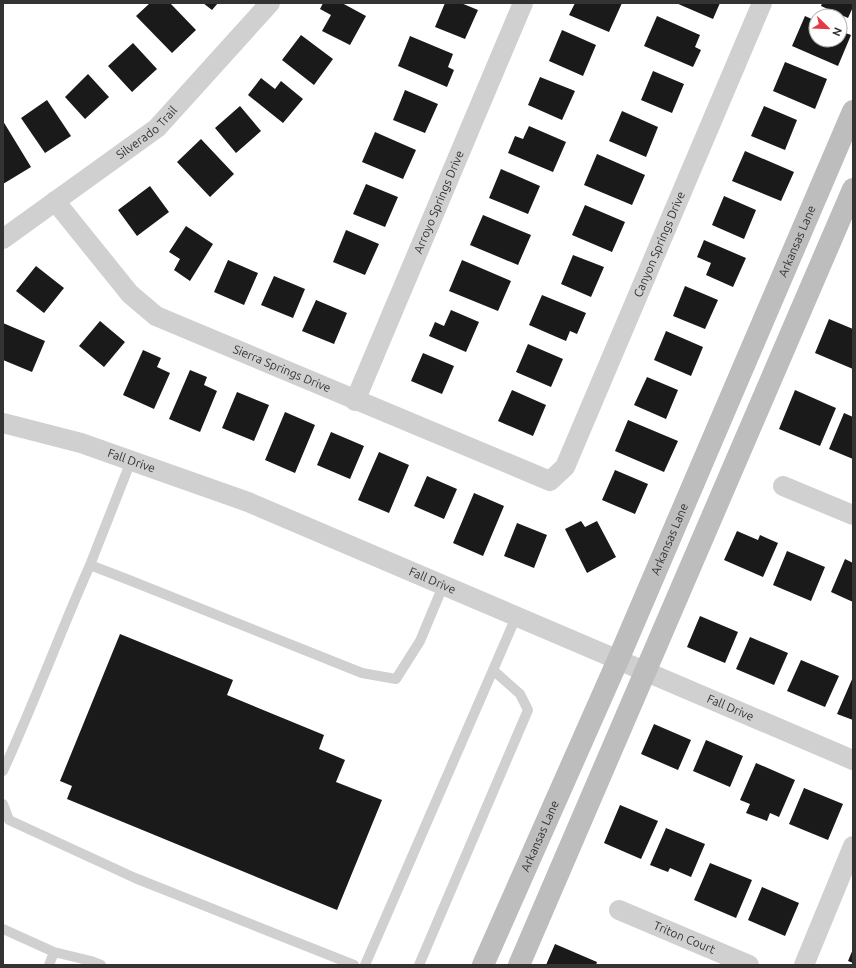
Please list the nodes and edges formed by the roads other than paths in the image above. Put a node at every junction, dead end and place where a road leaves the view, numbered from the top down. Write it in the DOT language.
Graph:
graph roads {
  1 [pos="270,3"];
  2 [pos="523,3"];
  3 [pos="762,3"];
  4 [pos="853,111"];
  5 [pos="853,189"];
  6 [pos="55,201"];
  7 [pos="3,239"];
  8 [pos="355,401"];
  9 [pos="3,423"];
  10 [pos="131,461"];
  11 [pos="550,481"];
  12 [pos="783,486"];
  13 [pos="853,515"];
  14 [pos="90,565"];
  15 [pos="443,586"];
  16 [pos="516,617"];
  17 [pos="618,660"];
  18 [pos="493,670"];
  19 [pos="644,672"];
  20 [pos="853,760"];
  21 [pos="3,771"];
  22 [pos="3,804"];
  23 [pos="853,846"];
  24 [pos="619,910"];
  25 [pos="3,929"];
  26 [pos="54,952"];
  27 [pos="49,965"];
  28 [pos="101,965"];
  29 [pos="354,965"];
  30 [pos="365,965"];
  31 [pos="420,965"];
  32 [pos="483,965"];
  33 [pos="519,965"];
  34 [pos="749,965"];
  35 [pos="804,965"];
  1 -- 6 [label="street, Silverado Trail"];
  2 -- 8 [label="street, Arroyo Springs Drive"];
  3 -- 11 [label="street, Canyon Springs Drive"];
  4 -- 17 [label="main road, Arkansas Lane"];
  5 -- 19 [label="main road"];
  6 -- 7 [label="street, Silverado Trail"];
  6 -- 8 [label="street, Sierra Springs Drive"];
  8 -- 11 [label="street, Sierra Springs Drive"];
  9 -- 10 [label="street, Fall Drive"];
  10 -- 14 [label="lane"];
  10 -- 15 [label="street, Fall Drive"];
  12 -- 13 [label="street"];
  14 -- 15 [label="lane"];
  14 -- 21 [label="lane"];
  15 -- 16 [label="street, Fall Drive"];
  16 -- 17 [label="street, Fall Drive"];
  16 -- 18 [label="lane"];
  17 -- 19 [label="street, Fall Drive"];
  17 -- 32 [label="main road, Arkansas Lane"];
  18 -- 30 [label="lane"];
  18 -- 31 [label="lane"];
  19 -- 20 [label="street, Fall Drive"];
  19 -- 33 [label="main road"];
  22 -- 29 [label="lane"];
  23 -- 35 [label="street"];
  24 -- 34 [label="street, Triton Court"];
  25 -- 26 [label="lane"];
  26 -- 27 [label="lane"];
  26 -- 28 [label="lane"];
}
